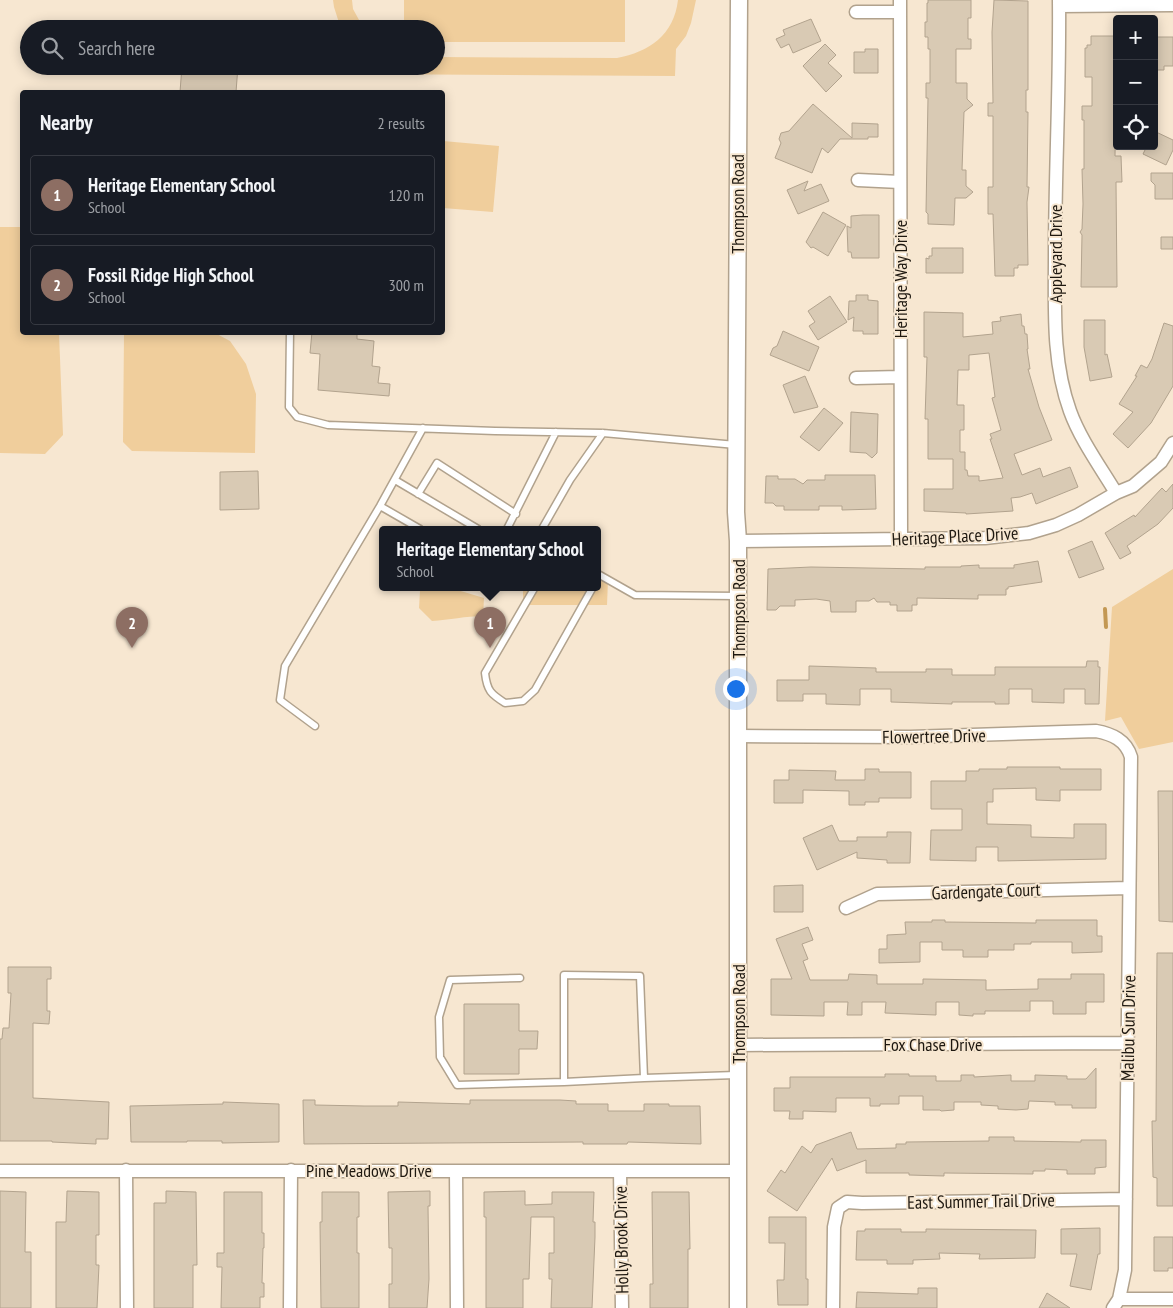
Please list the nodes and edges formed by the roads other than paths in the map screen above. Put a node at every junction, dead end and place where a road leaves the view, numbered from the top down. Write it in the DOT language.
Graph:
graph roads {
  1 [pos="738,0"];
  2 [pos="1059,3"];
  3 [pos="1173,5"];
  4 [pos="900,6"];
  5 [pos="856,12"];
  6 [pos="858,180"];
  7 [pos="900,182"];
  8 [pos="290,335"];
  9 [pos="900,377"];
  10 [pos="856,378"];
  11 [pos="423,428"];
  12 [pos="556,432"];
  13 [pos="603,433"];
  14 [pos="1173,444"];
  15 [pos="736,445"];
  16 [pos="395,480"];
  17 [pos="1116,493"];
  18 [pos="418,494"];
  19 [pos="380,506"];
  20 [pos="516,514"];
  21 [pos="415,526"];
  22 [pos="473,526"];
  23 [pos="509,526"];
  24 [pos="544,526"];
  25 [pos="901,540"];
  26 [pos="738,541"];
  27 [pos="601,578"];
  28 [pos="533,591"];
  29 [pos="591,591"];
  30 [pos="738,596"];
  31 [pos="315,726"];
  32 [pos="738,736"];
  33 [pos="1126,746"];
  34 [pos="1129,888"];
  35 [pos="846,908"];
  36 [pos="520,978"];
  37 [pos="1127,1043"];
  38 [pos="738,1045"];
  39 [pos="738,1075"];
  40 [pos="644,1078"];
  41 [pos="564,1082"];
  42 [pos="126,1170"];
  43 [pos="291,1170"];
  44 [pos="0,1171"];
  45 [pos="456,1171"];
  46 [pos="738,1171"];
  47 [pos="620,1172"];
  48 [pos="1126,1200"];
  49 [pos="1173,1300"];
  50 [pos="1116,1303"];
  51 [pos="127,1308"];
  52 [pos="290,1308"];
  53 [pos="457,1308"];
  54 [pos="622,1308"];
  55 [pos="738,1308"];
  56 [pos="833,1308"];
  1 -- 15 [label="street, Thompson Road"];
  2 -- 3 [label="street"];
  2 -- 17 [label="street, Appleyard Drive"];
  4 -- 5 [label="street, Heritage Way Drive"];
  4 -- 7 [label="street, Heritage Way Drive"];
  6 -- 7 [label="street"];
  7 -- 9 [label="street, Heritage Way Drive"];
  8 -- 11 [label="lane"];
  9 -- 10 [label="street"];
  9 -- 25 [label="street, Heritage Way Drive"];
  11 -- 12 [label="lane"];
  11 -- 16 [label="lane"];
  12 -- 13 [label="lane"];
  12 -- 20 [label="lane"];
  13 -- 15 [label="lane"];
  13 -- 24 [label="lane"];
  14 -- 17 [label="street, Heritage Place Drive"];
  15 -- 26 [label="street, Thompson Road"];
  16 -- 18 [label="lane"];
  16 -- 19 [label="lane"];
  17 -- 25 [label="street, Heritage Place Drive"];
  18 -- 20 [label="lane"];
  18 -- 22 [label="lane"];
  19 -- 21 [label="lane"];
  19 -- 31 [label="lane"];
  20 -- 23 [label="lane"];
  25 -- 26 [label="street, Heritage Place Drive"];
  26 -- 30 [label="street, Thompson Road"];
  27 -- 30 [label="lane"];
  28 -- 29 [label="lane"];
  30 -- 32 [label="street, Thompson Road"];
  32 -- 33 [label="street, Flowertree Drive"];
  32 -- 38 [label="street, Thompson Road"];
  33 -- 34 [label="street, Malibu Sun Drive"];
  34 -- 35 [label="street, Gardengate Court"];
  34 -- 37 [label="street, Malibu Sun Drive"];
  36 -- 41 [label="lane"];
  37 -- 38 [label="street, Fox Chase Drive"];
  37 -- 48 [label="street, Malibu Sun Drive"];
  38 -- 39 [label="street, Thompson Road"];
  39 -- 40 [label="lane"];
  39 -- 46 [label="street, Thompson Road"];
  40 -- 41 [label="lane"];
  40 -- 41 [label="lane"];
  42 -- 43 [label="street, Pine Meadows Drive"];
  42 -- 44 [label="street, Pine Meadows Drive"];
  42 -- 51 [label="street"];
  43 -- 45 [label="street, Pine Meadows Drive"];
  43 -- 52 [label="street"];
  45 -- 47 [label="street, Pine Meadows Drive"];
  45 -- 53 [label="street"];
  46 -- 47 [label="street, Pine Meadows Drive"];
  46 -- 55 [label="street, Thompson Road"];
  47 -- 54 [label="street, Holly Brook Drive"];
  48 -- 50 [label="street, Malibu Sun Drive"];
  48 -- 56 [label="street, East Summer Trail Drive"];
  49 -- 50 [label="street"];
}
